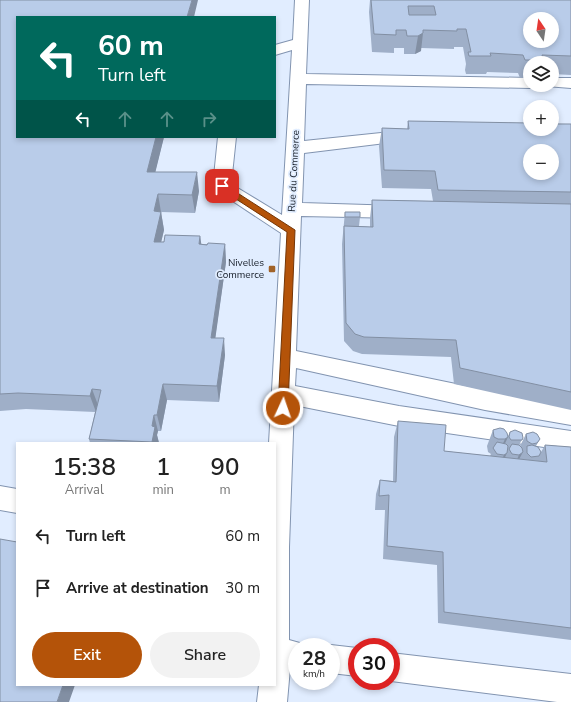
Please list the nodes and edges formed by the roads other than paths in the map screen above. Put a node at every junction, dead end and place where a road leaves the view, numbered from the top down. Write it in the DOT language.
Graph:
graph roads {
  1 [pos="302,0"];
  2 [pos="300,43"];
  3 [pos="276,50"];
  4 [pos="298,79"];
  5 [pos="523,83"];
  6 [pos="559,83"];
  7 [pos="571,83"];
  8 [pos="424,134"];
  9 [pos="227,138"];
  10 [pos="295,148"];
  11 [pos="292,209"];
  12 [pos="414,212"];
  13 [pos="291,230"];
  14 [pos="285,357"];
  15 [pos="284,393"];
  16 [pos="571,416"];
  17 [pos="571,441"];
  18 [pos="0,498"];
  19 [pos="16,501"];
  20 [pos="276,547"];
  21 [pos="276,652"];
  22 [pos="288,654"];
  23 [pos="400,668"];
  24 [pos="274,686"];
  25 [pos="571,689"];
  26 [pos="272,702"];
  1 -- 2 [label="street, Rue du Commerce"];
  2 -- 3 [label="street"];
  2 -- 4 [label="street, Rue du Commerce"];
  4 -- 5 [label="street"];
  4 -- 10 [label="street, Rue du Commerce"];
  6 -- 7 [label="street"];
  8 -- 10 [label="street"];
  9 -- 13 [label="street"];
  10 -- 11 [label="street, Rue du Commerce"];
  11 -- 12 [label="street"];
  11 -- 13 [label="street, Rue du Commerce"];
  13 -- 14 [label="street, Rue du Commerce"];
  14 -- 15 [label="street, Rue du Commerce"];
  14 -- 16 [label="street"];
  15 -- 17 [label="street"];
  15 -- 20 [label="street, Rue du Commerce"];
  18 -- 19 [label="street"];
  21 -- 22 [label="street"];
  23 -- 25 [label="street"];
  24 -- 26 [label="street"];
}
